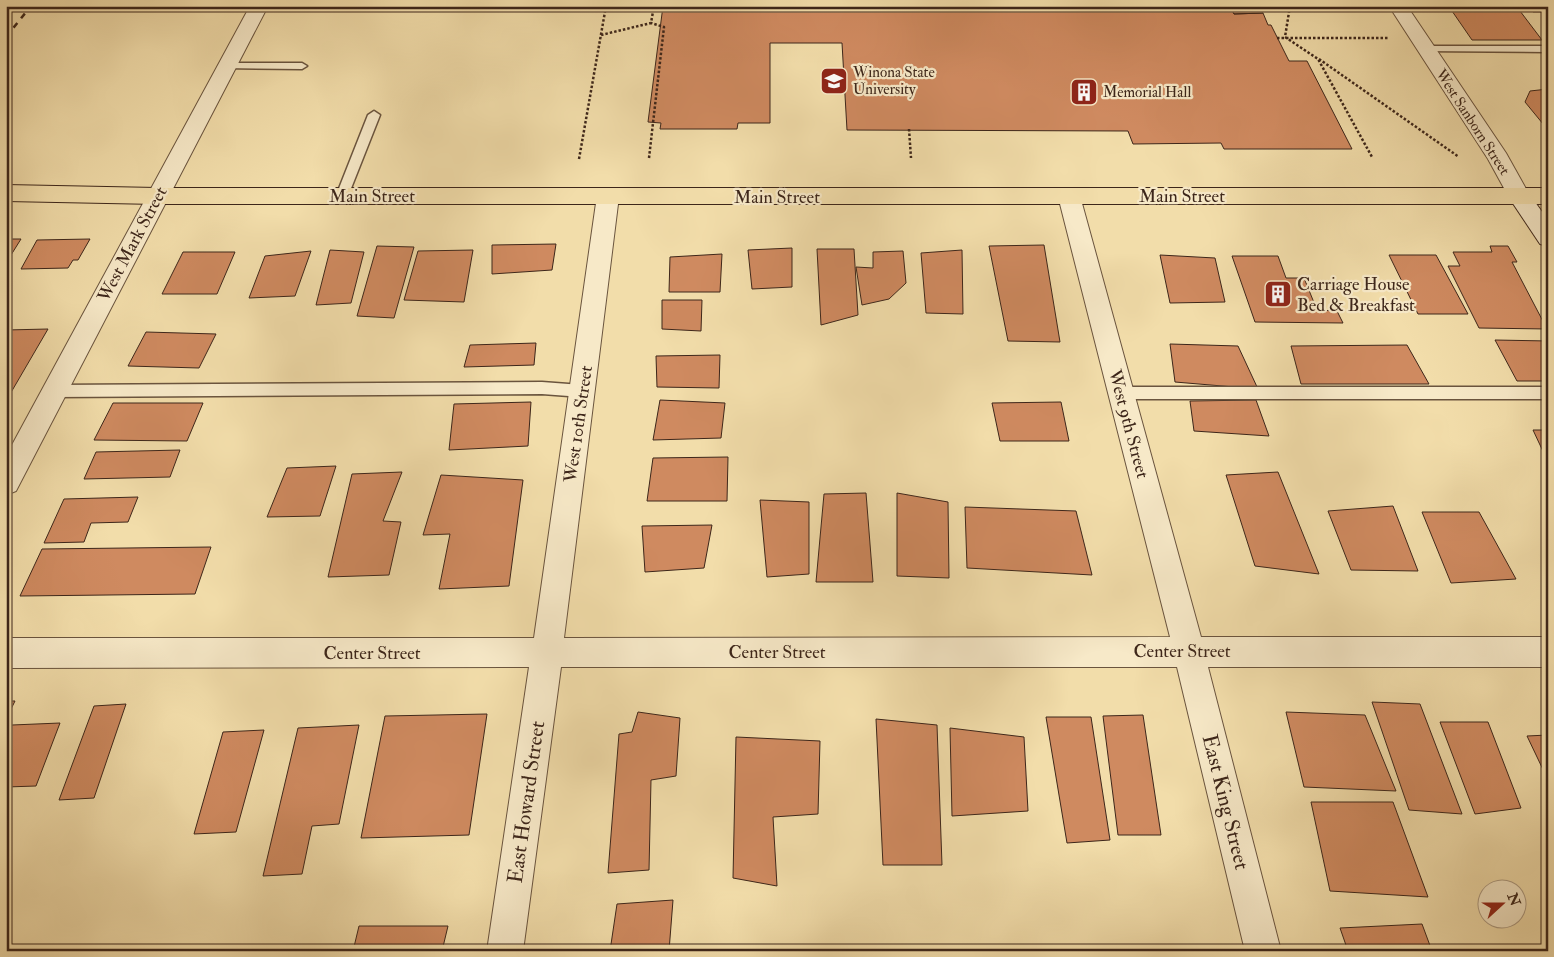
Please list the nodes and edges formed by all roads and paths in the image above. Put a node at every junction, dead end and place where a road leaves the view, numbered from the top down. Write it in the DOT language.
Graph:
graph roads {
  1 [pos="260,6"];
  2 [pos="606,6"];
  3 [pos="654,6"];
  4 [pos="1052,6"];
  5 [pos="1290,6"];
  6 [pos="1398,6"];
  7 [pos="1052,11"];
  8 [pos="651,23"];
  9 [pos="601,35"];
  10 [pos="1277,38"];
  11 [pos="1285,38"];
  12 [pos="1386,38"];
  13 [pos="1425,49"];
  14 [pos="1548,49"];
  15 [pos="1318,59"];
  16 [pos="228,66"];
  17 [pos="302,66"];
  18 [pos="374,115"];
  19 [pos="909,129"];
  20 [pos="1372,157"];
  21 [pos="1459,157"];
  22 [pos="649,158"];
  23 [pos="911,158"];
  24 [pos="579,159"];
  25 [pos="6,193"];
  26 [pos="157,196"];
  27 [pos="342,196"];
  28 [pos="608,196"];
  29 [pos="1069,196"];
  30 [pos="1519,196"];
  31 [pos="1548,196"];
  32 [pos="1548,238"];
  33 [pos="55,391"];
  34 [pos="582,392"];
  35 [pos="1121,393"];
  36 [pos="1548,393"];
  37 [pos="6,483"];
  38 [pos="1548,652"];
  39 [pos="6,653"];
  40 [pos="547,653"];
  41 [pos="1188,653"];
  42 [pos="505,951"];
  43 [pos="1263,951"];
  1 -- 16 [label="street, West Mark Street"];
  2 -- 9 [label="path"];
  3 -- 8 [label="path"];
  4 -- 7 [label="path"];
  5 -- 11 [label="path"];
  6 -- 13 [label="street, West Sanborn Street"];
  8 -- 9 [label="path"];
  8 -- 22 [label="path"];
  9 -- 24 [label="path"];
  10 -- 11 [label="path"];
  11 -- 12 [label="path"];
  11 -- 15 [label="path"];
  13 -- 14 [label="lane"];
  13 -- 30 [label="street, West Sanborn Street"];
  15 -- 20 [label="path"];
  15 -- 21 [label="path"];
  16 -- 17 [label="lane"];
  16 -- 26 [label="street, West Mark Street"];
  18 -- 27 [label="lane"];
  19 -- 23 [label="path"];
  25 -- 26 [label="main road, Main Street"];
  26 -- 27 [label="main road, Main Street"];
  26 -- 33 [label="street, West Mark Street"];
  27 -- 28 [label="main road, Main Street"];
  28 -- 29 [label="main road, Main Street"];
  28 -- 34 [label="street, West 10th Street"];
  29 -- 30 [label="main road, Main Street"];
  29 -- 35 [label="street, West 9th Street"];
  30 -- 31 [label="main road, Main Street"];
  30 -- 32 [label="street, West Sanborn Street"];
  33 -- 34 [label="lane"];
  33 -- 37 [label="street, West Mark Street"];
  34 -- 40 [label="street, West 10th Street"];
  35 -- 36 [label="lane"];
  35 -- 41 [label="street, West 9th Street"];
  38 -- 41 [label="street, Center Street"];
  39 -- 40 [label="street, Center Street"];
  40 -- 41 [label="street, Center Street"];
  40 -- 42 [label="street, East Howard Street"];
  41 -- 43 [label="street, East King Street"];
}
